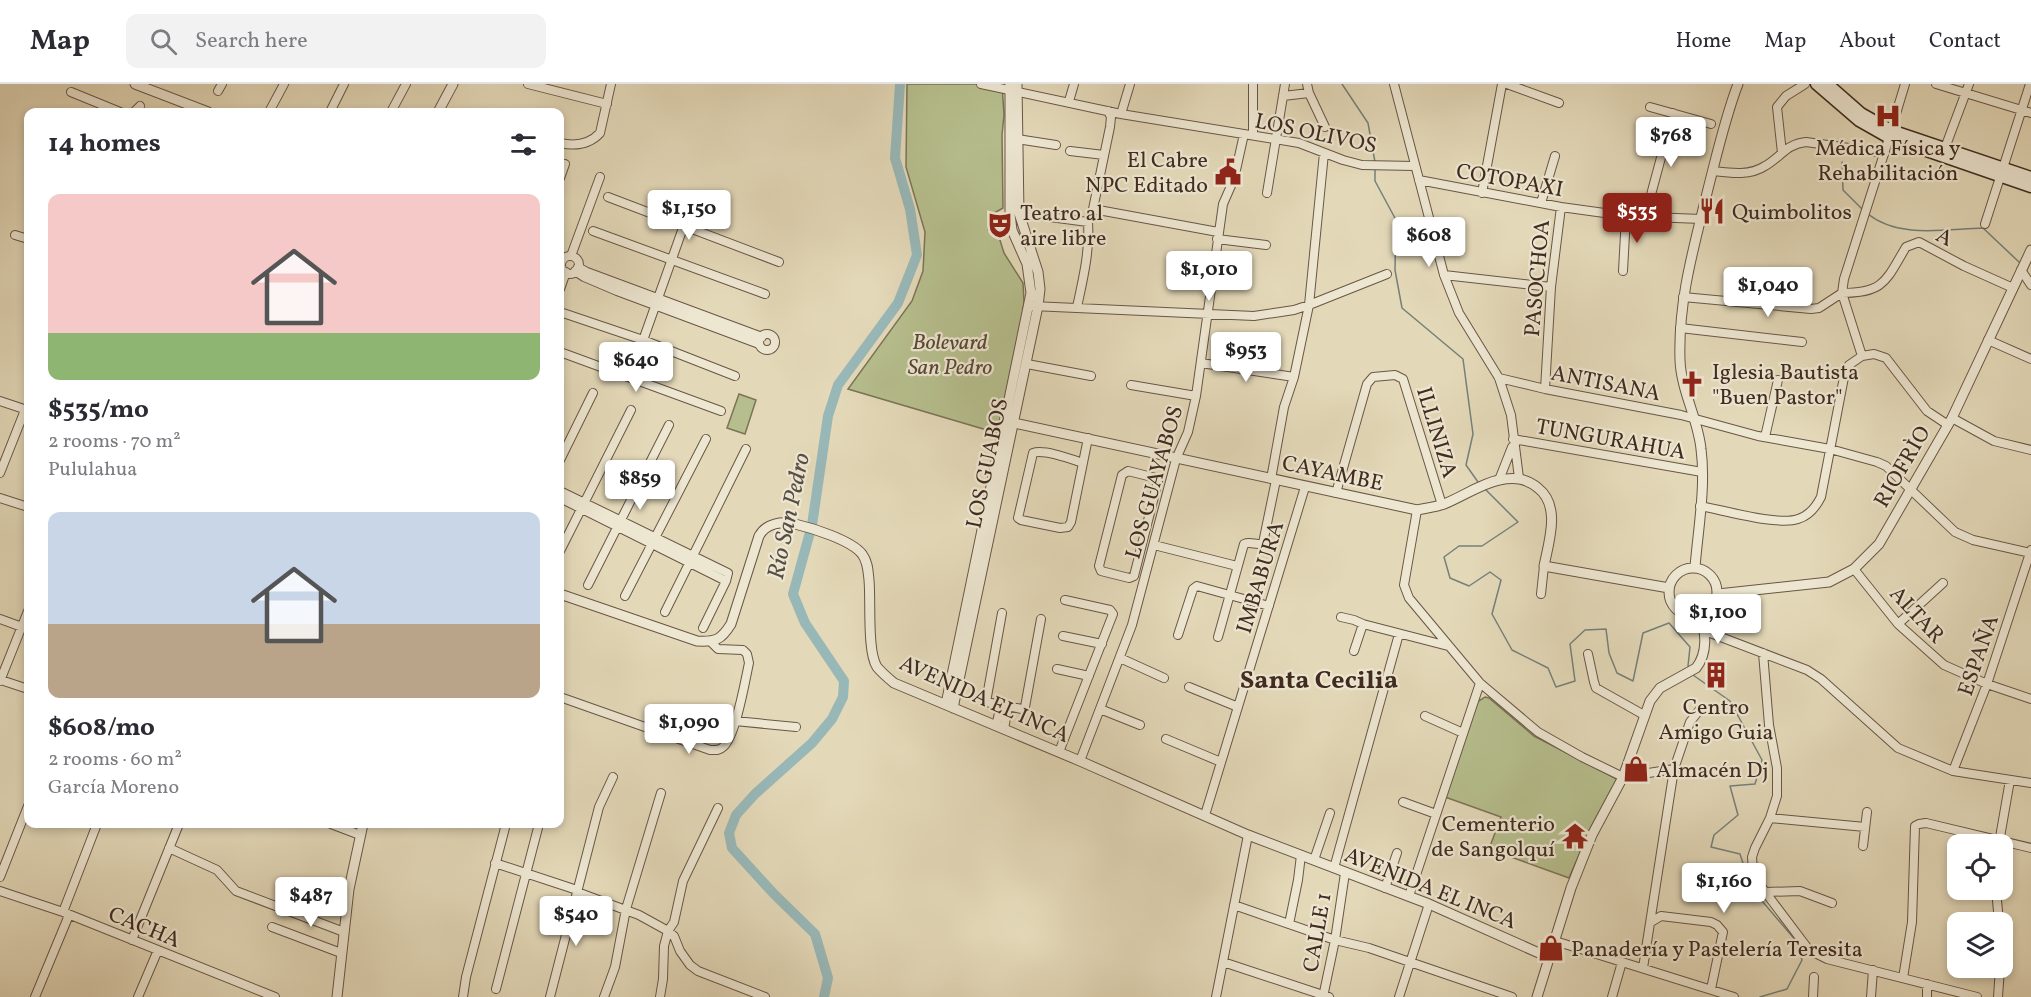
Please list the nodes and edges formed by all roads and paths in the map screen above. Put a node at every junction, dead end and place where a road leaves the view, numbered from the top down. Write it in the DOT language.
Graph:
graph roads {
  1 [pos="135,84"];
  2 [pos="284,84"];
  3 [pos="344,84"];
  4 [pos="406,84"];
  5 [pos="453,84"];
  6 [pos="528,84"];
  7 [pos="611,84"];
  8 [pos="981,84"];
  9 [pos="1074,84"];
  10 [pos="1130,84"];
  11 [pos="1253,84"];
  12 [pos="1284,84"];
  13 [pos="1307,84"];
  14 [pos="1394,84"];
  15 [pos="1502,84"];
  16 [pos="1507,84"];
  17 [pos="1738,84"];
  18 [pos="1805,84"];
  19 [pos="1816,84"];
  20 [pos="1828,84"];
  21 [pos="1905,84"];
  22 [pos="1936,84"];
  23 [pos="1969,84"];
  24 [pos="2030,84"];
  25 [pos="1013,87"];
  26 [pos="71,92"];
  27 [pos="1309,93"];
  28 [pos="1966,94"];
  29 [pos="1283,96"];
  30 [pos="1069,101"];
  31 [pos="1559,103"];
  32 [pos="607,104"];
  33 [pos="1650,107"];
  34 [pos="110,108"];
  35 [pos="198,108"];
  36 [pos="271,108"];
  37 [pos="332,108"];
  38 [pos="393,108"];
  39 [pos="443,108"];
  40 [pos="2022,110"];
  41 [pos="1108,111"];
  42 [pos="1673,113"];
  43 [pos="2031,113"];
  44 [pos="1121,114"];
  45 [pos="1711,123"];
  46 [pos="1325,127"];
  47 [pos="1244,134"];
  48 [pos="1890,134"];
  49 [pos="1253,135"];
  50 [pos="1277,138"];
  51 [pos="1017,139"];
  52 [pos="564,144"];
  53 [pos="1056,145"];
  54 [pos="1945,148"];
  55 [pos="1070,151"];
  56 [pos="1324,153"];
  57 [pos="1782,153"];
  58 [pos="1885,153"];
  59 [pos="1104,155"];
  60 [pos="1556,156"];
  61 [pos="1415,166"];
  62 [pos="1713,171"];
  63 [pos="2001,172"];
  64 [pos="600,177"];
  65 [pos="2031,177"];
  66 [pos="1419,180"];
  67 [pos="2031,187"];
  68 [pos="1267,193"];
  69 [pos="1482,193"];
  70 [pos="608,197"];
  71 [pos="1541,204"];
  72 [pos="1561,207"];
  73 [pos="1093,209"];
  74 [pos="1019,213"];
  75 [pos="1626,216"];
  76 [pos="1645,217"];
  77 [pos="1701,219"];
  78 [pos="1088,222"];
  79 [pos="1985,224"];
  80 [pos="684,225"];
  81 [pos="592,231"];
  82 [pos="15,235"];
  83 [pos="1218,235"];
  84 [pos="24,238"];
  85 [pos="1266,245"];
  86 [pos="2031,250"];
  87 [pos="564,258"];
  88 [pos="672,261"];
  89 [pos="779,262"];
  90 [pos="2023,267"];
  91 [pos="577,269"];
  92 [pos="1623,271"];
  93 [pos="566,272"];
  94 [pos="1387,274"];
  95 [pos="1444,275"];
  96 [pos="564,278"];
  97 [pos="2031,285"];
  98 [pos="1551,287"];
  99 [pos="2013,288"];
  100 [pos="1842,293"];
  101 [pos="765,294"];
  102 [pos="1683,297"];
  103 [pos="658,302"];
  104 [pos="1309,305"];
  105 [pos="1033,306"];
  106 [pos="1077,307"];
  107 [pos="564,314"];
  108 [pos="1208,315"];
  109 [pos="1680,328"];
  110 [pos="643,340"];
  111 [pos="760,340"];
  112 [pos="1988,340"];
  113 [pos="1802,342"];
  114 [pos="2031,348"];
  115 [pos="564,353"];
  116 [pos="1862,356"];
  117 [pos="2028,358"];
  118 [pos="1201,363"];
  119 [pos="1027,364"];
  120 [pos="735,376"];
  121 [pos="1091,376"];
  122 [pos="630,377"];
  123 [pos="1294,377"];
  124 [pos="1499,378"];
  125 [pos="1778,380"];
  126 [pos="1131,386"];
  127 [pos="1545,389"];
  128 [pos="592,393"];
  129 [pos="1196,396"];
  130 [pos="0,401"];
  131 [pos="24,409"];
  132 [pos="630,410"];
  133 [pos="721,411"];
  134 [pos="24,417"];
  135 [pos="1694,418"];
  136 [pos="1950,421"];
  137 [pos="1010,422"];
  138 [pos="669,425"];
  139 [pos="1765,437"];
  140 [pos="1088,438"];
  141 [pos="706,439"];
  142 [pos="1514,439"];
  143 [pos="746,449"];
  144 [pos="1830,449"];
  145 [pos="2031,450"];
  146 [pos="564,452"];
  147 [pos="1176,459"];
  148 [pos="1083,463"];
  149 [pos="1702,472"];
  150 [pos="0,473"];
  151 [pos="1519,478"];
  152 [pos="1274,480"];
  153 [pos="1496,481"];
  154 [pos="1305,487"];
  155 [pos="1909,489"];
  156 [pos="564,493"];
  157 [pos="1336,493"];
  158 [pos="0,498"];
  159 [pos="564,499"];
  160 [pos="1442,505"];
  161 [pos="24,506"];
  162 [pos="583,506"];
  163 [pos="1700,506"];
  164 [pos="1417,510"];
  165 [pos="619,524"];
  166 [pos="1146,532"];
  167 [pos="1156,535"];
  168 [pos="653,541"];
  169 [pos="564,543"];
  170 [pos="1154,545"];
  171 [pos="2031,551"];
  172 [pos="691,560"];
  173 [pos="1237,566"];
  174 [pos="1544,566"];
  175 [pos="1695,567"];
  176 [pos="1854,569"];
  177 [pos="1943,583"];
  178 [pos="588,585"];
  179 [pos="1669,588"];
  180 [pos="1229,594"];
  181 [pos="1541,594"];
  182 [pos="1718,594"];
  183 [pos="564,595"];
  184 [pos="625,596"];
  185 [pos="1065,600"];
  186 [pos="1269,606"];
  187 [pos="665,612"];
  188 [pos="1002,612"];
  189 [pos="1700,615"];
  190 [pos="1341,617"];
  191 [pos="0,619"];
  192 [pos="1041,619"];
  193 [pos="24,623"];
  194 [pos="1363,624"];
  195 [pos="1899,624"];
  196 [pos="22,627"];
  197 [pos="703,628"];
  198 [pos="1705,631"];
  199 [pos="1399,634"];
  200 [pos="1178,635"];
  201 [pos="1063,636"];
  202 [pos="1218,637"];
  203 [pos="710,641"];
  204 [pos="1102,644"];
  205 [pos="1448,646"];
  206 [pos="1354,651"];
  207 [pos="1763,653"];
  208 [pos="1588,654"];
  209 [pos="1120,658"];
  210 [pos="1057,669"];
  211 [pos="1089,676"];
  212 [pos="1164,678"];
  213 [pos="0,680"];
  214 [pos="1480,683"];
  215 [pos="1987,684"];
  216 [pos="1189,687"];
  217 [pos="24,688"];
  218 [pos="564,699"];
  219 [pos="2031,699"];
  220 [pos="949,706"];
  221 [pos="1005,706"];
  222 [pos="1238,707"];
  223 [pos="1701,708"];
  224 [pos="1100,709"];
  225 [pos="1644,715"];
  226 [pos="1425,716"];
  227 [pos="735,721"];
  228 [pos="1140,725"];
  229 [pos="796,727"];
  230 [pos="1000,728"];
  231 [pos="1463,734"];
  232 [pos="1166,739"];
  233 [pos="1059,752"];
  234 [pos="1080,761"];
  235 [pos="1221,762"];
  236 [pos="1674,769"];
  237 [pos="1953,771"];
  238 [pos="613,777"];
  239 [pos="1623,777"];
  240 [pos="2010,780"];
  241 [pos="2031,783"];
  242 [pos="661,793"];
  243 [pos="1403,802"];
  244 [pos="718,808"];
  245 [pos="1867,812"];
  246 [pos="1330,813"];
  247 [pos="1436,814"];
  248 [pos="1205,815"];
  249 [pos="24,816"];
  250 [pos="1770,818"];
  251 [pos="1865,827"];
  252 [pos="96,828"];
  253 [pos="176,828"];
  254 [pos="342,828"];
  255 [pos="362,828"];
  256 [pos="505,828"];
  257 [pos="538,828"];
  258 [pos="1966,834"];
  259 [pos="2001,834"];
  260 [pos="360,835"];
  261 [pos="1248,835"];
  262 [pos="2013,845"];
  263 [pos="1863,846"];
  264 [pos="169,848"];
  265 [pos="2031,848"];
  266 [pos="1397,853"];
  267 [pos="1301,855"];
  268 [pos="1314,860"];
  269 [pos="495,863"];
  270 [pos="1334,868"];
  271 [pos="527,872"];
  272 [pos="1345,873"];
  273 [pos="0,878"];
  274 [pos="1385,888"];
  275 [pos="577,890"];
  276 [pos="0,891"];
  277 [pos="1765,892"];
  278 [pos="1408,897"];
  279 [pos="1832,903"];
  280 [pos="1429,904"];
  281 [pos="1234,905"];
  282 [pos="626,909"];
  283 [pos="66,914"];
  284 [pos="1651,922"];
  285 [pos="1289,924"];
  286 [pos="272,927"];
  287 [pos="668,931"];
  288 [pos="344,932"];
  289 [pos="132,940"];
  290 [pos="1335,940"];
  291 [pos="1555,941"];
  292 [pos="158,950"];
  293 [pos="341,953"];
  294 [pos="1550,958"];
  295 [pos="1223,962"];
  296 [pos="1409,962"];
  297 [pos="1623,962"];
  298 [pos="1643,968"];
  299 [pos="1873,970"];
  300 [pos="1814,977"];
  301 [pos="1903,978"];
  302 [pos="1999,978"];
  303 [pos="1927,984"];
  304 [pos="496,989"];
  305 [pos="1711,989"];
  306 [pos="1325,996"];
  307 [pos="35,997"];
  308 [pos="138,997"];
  309 [pos="275,997"];
  310 [pos="337,997"];
  311 [pos="463,997"];
  312 [pos="550,997"];
  313 [pos="604,997"];
  314 [pos="660,997"];
  315 [pos="765,997"];
  316 [pos="1216,997"];
  317 [pos="1399,997"];
  318 [pos="1512,997"];
  319 [pos="1537,997"];
  320 [pos="1612,997"];
  321 [pos="1733,997"];
  322 [pos="1813,997"];
  323 [pos="1871,997"];
  324 [pos="1926,997"];
  325 [pos="1977,997"];
  326 [pos="1998,997"];
  1 -- 35 [label="street"];
  2 -- 36 [label="street"];
  3 -- 37 [label="street"];
  4 -- 38 [label="street"];
  5 -- 39 [label="street"];
  6 -- 32 [label="street"];
  7 -- 32 [label="street"];
  8 -- 25 [label="street, LOS OLIVOS"];
  9 -- 30 [label="street"];
  10 -- 44 [label="street"];
  11 -- 49 [label="street"];
  12 -- 29 [label="street"];
  13 -- 27 [label="street"];
  14 -- 61 [label="street"];
  15 -- 69 [label="street"];
  16 -- 31 [label="street"];
  17 -- 62 [label="street"];
  18 -- 57 [label="street"];
  19 -- 48 [label="main road"];
  20 -- 48 [label="main road"];
  21 -- 48 [label="street"];
  22 -- 28 [label="street"];
  23 -- 28 [label="street"];
  24 -- 40 [label="street"];
  25 -- 30 [label="street, LOS OLIVOS"];
  25 -- 51 [label="street, LOS GUABOS"];
  25 -- 105 [label="street, LOS GUABOS"];
  26 -- 34 [label="street"];
  27 -- 29 [label="street"];
  27 -- 46 [label="street"];
  28 -- 40 [label="street"];
  28 -- 54 [label="street"];
  29 -- 50 [label="street"];
  30 -- 41 [label="street, LOS OLIVOS"];
  32 -- 52 [label="street"];
  33 -- 42 [label="street"];
  40 -- 43 [label="street"];
  40 -- 63 [label="street"];
  41 -- 44 [label="street, LOS OLIVOS"];
  41 -- 59 [label="street"];
  42 -- 45 [label="street"];
  42 -- 76 [label="street"];
  44 -- 47 [label="street, LOS OLIVOS"];
  47 -- 49 [label="street, LOS OLIVOS"];
  47 -- 83 [label="street, LOS GUAYABOS"];
  48 -- 54 [label="main road"];
  48 -- 58 [label="street"];
  48 -- 63 [label="main road"];
  49 -- 50 [label="street, LOS OLIVOS"];
  50 -- 56 [label="street, LOS OLIVOS"];
  50 -- 68 [label="street"];
  51 -- 53 [label="street"];
  51 -- 74 [label="street, LOS GUABOS"];
  54 -- 63 [label="main road"];
  55 -- 59 [label="street"];
  56 -- 61 [label="street, LOS OLIVOS"];
  56 -- 104 [label="street"];
  57 -- 58 [label="street"];
  57 -- 62 [label="street"];
  58 -- 100 [label="street"];
  59 -- 73 [label="street"];
  60 -- 71 [label="street"];
  61 -- 66 [label="street"];
  62 -- 77 [label="street"];
  63 -- 65 [label="main road"];
  63 -- 67 [label="main road"];
  63 -- 79 [label="street"];
  64 -- 87 [label="street"];
  66 -- 69 [label="street, COTOPAXI"];
  66 -- 95 [label="street"];
  69 -- 71 [label="street, COTOPAXI"];
  70 -- 80 [label="street"];
  71 -- 72 [label="street, COTOPAXI"];
  72 -- 75 [label="street, COTOPAXI"];
  72 -- 98 [label="street, PASOCHOA"];
  73 -- 78 [label="street"];
  73 -- 83 [label="street"];
  74 -- 78 [label="street"];
  74 -- 105 [label="street, LOS GUABOS"];
  75 -- 76 [label="street, COTOPAXI"];
  75 -- 92 [label="street"];
  76 -- 77 [label="street, COTOPAXI"];
  77 -- 102 [label="street"];
  78 -- 106 [label="street"];
  80 -- 88 [label="street"];
  80 -- 89 [label="street"];
  81 -- 88 [label="street"];
  82 -- 84 [label="street"];
  83 -- 85 [label="street"];
  83 -- 108 [label="street, LOS GUAYABOS"];
  86 -- 90 [label="street, RIOFRÌO"];
  87 -- 91 [label="street"];
  88 -- 101 [label="street"];
  88 -- 103 [label="street"];
  90 -- 97 [label="street"];
  90 -- 99 [label="street, RIOFRÌO"];
  91 -- 93 [label="street"];
  91 -- 103 [label="street"];
  93 -- 96 [label="street"];
  94 -- 104 [label="street"];
  95 -- 98 [label="street"];
  95 -- 124 [label="street"];
  98 -- 127 [label="street, PASOCHOA"];
  99 -- 100 [label="street, A"];
  99 -- 112 [label="street, RIOFRÌO"];
  100 -- 102 [label="street"];
  100 -- 116 [label="street"];
  102 -- 109 [label="street"];
  103 -- 110 [label="street"];
  103 -- 111 [label="street"];
  104 -- 108 [label="street"];
  104 -- 123 [label="street"];
  105 -- 106 [label="street"];
  105 -- 119 [label="street, LOS GUABOS"];
  105 -- 137 [label="street, LOS GUABOS"];
  106 -- 108 [label="street"];
  107 -- 110 [label="street"];
  108 -- 118 [label="street, LOS GUAYABOS"];
  109 -- 113 [label="street"];
  109 -- 135 [label="street"];
  110 -- 120 [label="street"];
  110 -- 122 [label="street"];
  112 -- 117 [label="street"];
  112 -- 136 [label="street, RIOFRÌO"];
  114 -- 117 [label="street"];
  115 -- 122 [label="street"];
  116 -- 136 [label="street"];
  116 -- 144 [label="street"];
  118 -- 123 [label="street"];
  118 -- 129 [label="street, LOS GUAYABOS"];
  119 -- 121 [label="street"];
  119 -- 137 [label="street, LOS GUABOS"];
  122 -- 133 [label="street"];
  123 -- 152 [label="street"];
  124 -- 127 [label="street, ANTISANA"];
  124 -- 142 [label="street"];
  125 -- 139 [label="street"];
  126 -- 129 [label="street"];
  127 -- 135 [label="street, ANTISANA"];
  128 -- 146 [label="street"];
  129 -- 147 [label="street, LOS GUAYABOS"];
  130 -- 131 [label="street"];
  132 -- 162 [label="street"];
  134 -- 150 [label="street"];
  135 -- 139 [label="street, ANTISANA"];
  135 -- 149 [label="street"];
  136 -- 145 [label="street"];
  136 -- 155 [label="street, RIOFRÌO"];
  137 -- 140 [label="street, CAYAMBE"];
  137 -- 220 [label="street, LOS GUABOS"];
  138 -- 165 [label="street"];
  139 -- 144 [label="street, ANTISANA"];
  140 -- 147 [label="street, CAYAMBE"];
  140 -- 148 [label="street"];
  141 -- 168 [label="street"];
  142 -- 149 [label="street, TUNGURAHUA"];
  142 -- 151 [label="street"];
  142 -- 153 [label="street"];
  143 -- 172 [label="street"];
  144 -- 155 [label="street, ANTISANA"];
  144 -- 163 [label="street"];
  147 -- 152 [label="street, CAYAMBE"];
  147 -- 167 [label="street, LOS GUAYABOS"];
  148 -- 148 [label="street"];
  149 -- 163 [label="street"];
  151 -- 153 [label="street, CAYAMBE"];
  151 -- 174 [label="street"];
  152 -- 154 [label="street, CAYAMBE"];
  152 -- 173 [label="street"];
  153 -- 160 [label="street, CAYAMBE"];
  154 -- 157 [label="street, CAYAMBE"];
  154 -- 186 [label="street, IMBABURA"];
  155 -- 171 [label="street, ANTISANA"];
  155 -- 176 [label="street, RIOFRÌO"];
  156 -- 162 [label="street"];
  157 -- 160 [label="street, ILLINIZA"];
  157 -- 164 [label="street, CAYAMBE"];
  158 -- 161 [label="street"];
  159 -- 162 [label="street"];
  160 -- 164 [label="street, CAYAMBE"];
  162 -- 165 [label="street"];
  162 -- 169 [label="street"];
  163 -- 175 [label="street"];
  164 -- 205 [label="street"];
  165 -- 168 [label="street"];
  165 -- 178 [label="street"];
  166 -- 166 [label="street"];
  166 -- 167 [label="street"];
  167 -- 170 [label="street, LOS GUAYABOS"];
  168 -- 172 [label="street"];
  168 -- 184 [label="street"];
  170 -- 173 [label="street"];
  170 -- 209 [label="street, LOS GUAYABOS"];
  171 -- 215 [label="street, ESPAÑA"];
  172 -- 187 [label="street"];
  172 -- 197 [label="street"];
  173 -- 180 [label="street"];
  174 -- 179 [label="street"];
  174 -- 181 [label="street"];
  175 -- 179 [label="street"];
  175 -- 182 [label="street"];
  176 -- 182 [label="street, RIOFRÌO"];
  176 -- 195 [label="street, ALTAR"];
  177 -- 195 [label="street"];
  179 -- 189 [label="street"];
  180 -- 186 [label="street"];
  180 -- 200 [label="street"];
  180 -- 202 [label="street"];
  182 -- 189 [label="street"];
  183 -- 203 [label="street"];
  185 -- 204 [label="street"];
  186 -- 222 [label="street, IMBABURA"];
  188 -- 221 [label="street"];
  189 -- 198 [label="street"];
  190 -- 194 [label="street"];
  191 -- 196 [label="street"];
  192 -- 221 [label="street"];
  193 -- 196 [label="street"];
  194 -- 199 [label="street"];
  194 -- 206 [label="street"];
  195 -- 215 [label="street, ALTAR"];
  196 -- 213 [label="street"];
  198 -- 207 [label="street"];
  198 -- 225 [label="street"];
  199 -- 205 [label="street"];
  199 -- 270 [label="street"];
  201 -- 204 [label="street"];
  203 -- 220 [label="street, AVENIDA EL INCA"];
  203 -- 227 [label="street"];
  204 -- 211 [label="street"];
  205 -- 214 [label="street"];
  207 -- 237 [label="street"];
  207 -- 250 [label="street"];
  208 -- 225 [label="street"];
  209 -- 212 [label="street"];
  209 -- 224 [label="street, LOS GUAYABOS"];
  210 -- 211 [label="street"];
  211 -- 233 [label="street"];
  213 -- 217 [label="street"];
  214 -- 231 [label="street"];
  214 -- 239 [label="street"];
  215 -- 219 [label="street, ALTAR"];
  215 -- 237 [label="street, ESPAÑA"];
  216 -- 222 [label="street"];
  218 -- 227 [label="street"];
  220 -- 230 [label="street, AVENIDA EL INCA"];
  221 -- 230 [label="street"];
  222 -- 235 [label="street, IMBABURA"];
  223 -- 236 [label="street"];
  224 -- 228 [label="street"];
  224 -- 234 [label="street, LOS GUAYABOS"];
  225 -- 239 [label="street"];
  226 -- 231 [label="street"];
  227 -- 229 [label="street"];
  230 -- 233 [label="street, AVENIDA EL INCA"];
  231 -- 247 [label="street"];
  232 -- 235 [label="street"];
  233 -- 234 [label="street, AVENIDA EL INCA"];
  234 -- 248 [label="street, AVENIDA EL INCA"];
  235 -- 248 [label="street, IMBABURA"];
  236 -- 239 [label="street"];
  236 -- 284 [label="street"];
  237 -- 240 [label="street"];
  238 -- 275 [label="street"];
  239 -- 291 [label="street"];
  240 -- 241 [label="street"];
  240 -- 259 [label="street"];
  242 -- 282 [label="street"];
  243 -- 247 [label="street"];
  244 -- 287 [label="street"];
  245 -- 251 [label="street"];
  246 -- 268 [label="street"];
  247 -- 278 [label="street"];
  248 -- 261 [label="street, AVENIDA EL INCA"];
  249 -- 273 [label="street"];
  250 -- 251 [label="street"];
  250 -- 277 [label="street"];
  251 -- 263 [label="street"];
  252 -- 283 [label="street"];
  253 -- 264 [label="street"];
  254 -- 260 [label="street"];
  255 -- 260 [label="street"];
  256 -- 269 [label="street"];
  257 -- 271 [label="street"];
  258 -- 301 [label="street"];
  260 -- 288 [label="street"];
  261 -- 267 [label="street, AVENIDA EL INCA"];
  261 -- 281 [label="street"];
  262 -- 265 [label="street"];
  264 -- 288 [label="street"];
  264 -- 289 [label="street"];
  266 -- 274 [label="street"];
  267 -- 268 [label="street, AVENIDA EL INCA"];
  267 -- 285 [label="street"];
  268 -- 270 [label="street, AVENIDA EL INCA"];
  269 -- 271 [label="street"];
  269 -- 311 [label="street"];
  270 -- 272 [label="street, AVENIDA EL INCA"];
  271 -- 275 [label="street"];
  271 -- 304 [label="street"];
  272 -- 274 [label="street, AVENIDA EL INCA"];
  272 -- 290 [label="street, CALLE 1"];
  274 -- 278 [label="street, AVENIDA EL INCA"];
  275 -- 282 [label="street"];
  275 -- 312 [label="street"];
  276 -- 283 [label="street, CACHA"];
  277 -- 279 [label="street"];
  277 -- 299 [label="street"];
  278 -- 280 [label="street, AVENIDA EL INCA"];
  280 -- 294 [label="street, AVENIDA EL INCA"];
  280 -- 296 [label="street"];
  281 -- 285 [label="street"];
  281 -- 295 [label="street"];
  282 -- 287 [label="street"];
  282 -- 313 [label="street"];
  283 -- 289 [label="street, CACHA"];
  283 -- 307 [label="street"];
  284 -- 298 [label="street"];
  284 -- 305 [label="street"];
  285 -- 290 [label="street"];
  286 -- 293 [label="street"];
  287 -- 314 [label="street"];
  287 -- 315 [label="street"];
  288 -- 293 [label="street"];
  289 -- 292 [label="street, CACHA"];
  290 -- 296 [label="street"];
  290 -- 306 [label="street, CALLE 1"];
  291 -- 294 [label="street"];
  291 -- 297 [label="street"];
  292 -- 308 [label="street"];
  292 -- 309 [label="street, CACHA"];
  293 -- 310 [label="street"];
  294 -- 319 [label="street"];
  295 -- 306 [label="street"];
  295 -- 316 [label="street"];
  296 -- 317 [label="street"];
  296 -- 318 [label="street"];
  297 -- 298 [label="street"];
  297 -- 320 [label="street"];
  298 -- 305 [label="street"];
  299 -- 301 [label="street"];
  299 -- 323 [label="street"];
  300 -- 322 [label="street"];
  301 -- 303 [label="street"];
  302 -- 326 [label="street"];
  303 -- 324 [label="street"];
  303 -- 325 [label="street"];
  305 -- 321 [label="street"];
}
